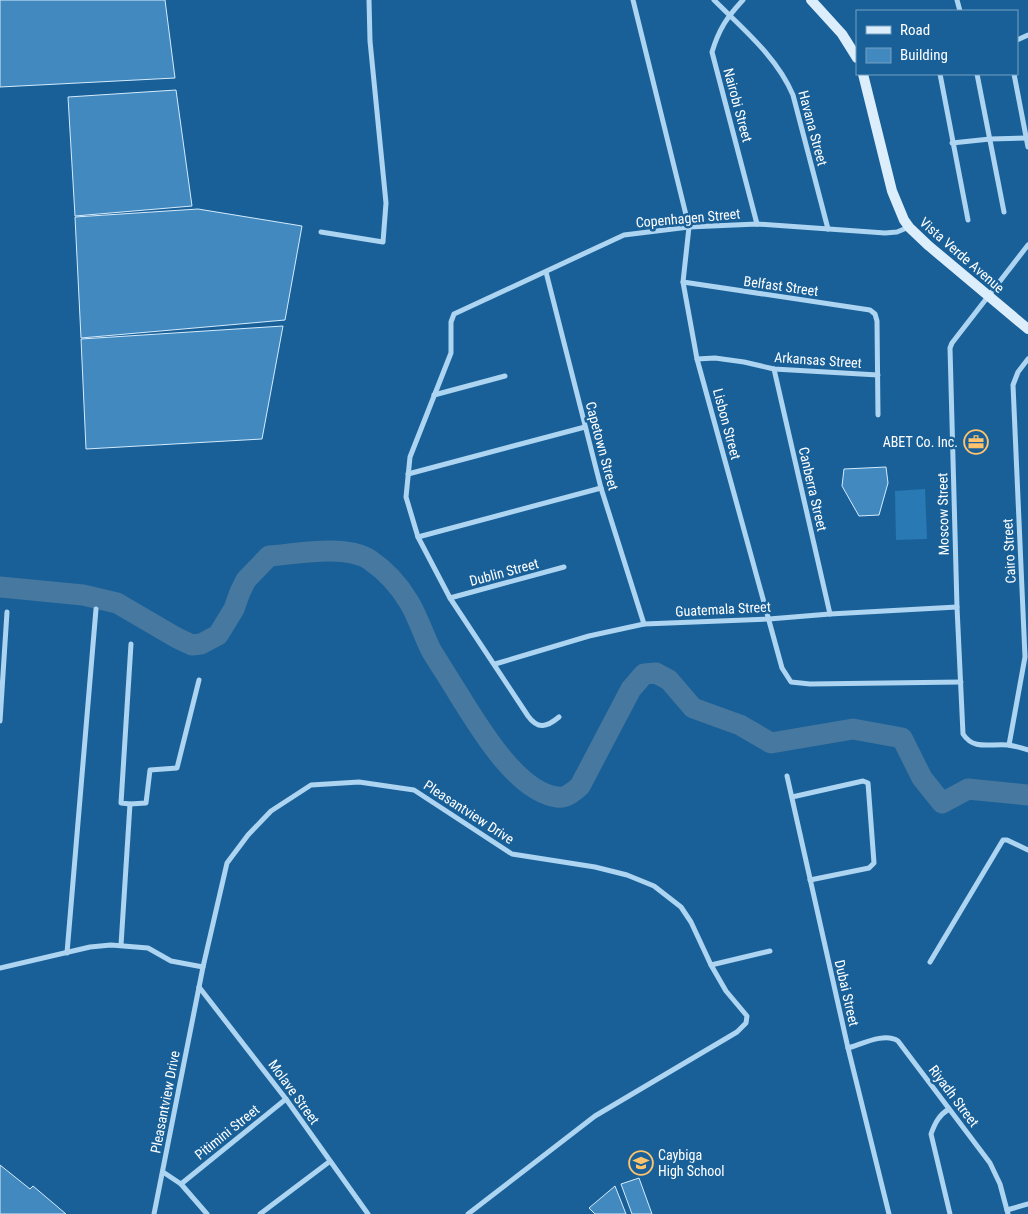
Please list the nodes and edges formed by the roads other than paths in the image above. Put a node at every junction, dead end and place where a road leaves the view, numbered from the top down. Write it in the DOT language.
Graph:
graph roads {
  1 [pos="369,0"];
  2 [pos="633,0"];
  3 [pos="714,0"];
  4 [pos="743,0"];
  5 [pos="811,0"];
  6 [pos="729,15"];
  7 [pos="856,56"];
  8 [pos="863,75"];
  9 [pos="940,75"];
  10 [pos="977,75"];
  11 [pos="1014,75"];
  12 [pos="990,138"];
  13 [pos="1027,138"];
  14 [pos="952,143"];
  15 [pos="1028,146"];
  16 [pos="1004,212"];
  17 [pos="968,220"];
  18 [pos="757,224"];
  19 [pos="689,227"];
  20 [pos="909,227"];
  21 [pos="828,229"];
  22 [pos="321,232"];
  23 [pos="1028,245"];
  24 [pos="546,272"];
  25 [pos="683,282"];
  26 [pos="987,296"];
  27 [pos="1028,329"];
  28 [pos="697,359"];
  29 [pos="1028,360"];
  30 [pos="774,369"];
  31 [pos="878,375"];
  32 [pos="505,376"];
  33 [pos="434,395"];
  34 [pos="878,415"];
  35 [pos="585,427"];
  36 [pos="408,474"];
  37 [pos="601,488"];
  38 [pos="418,537"];
  39 [pos="564,567"];
  40 [pos="450,598"];
  41 [pos="957,607"];
  42 [pos="96,609"];
  43 [pos="7,612"];
  44 [pos="830,614"];
  45 [pos="769,619"];
  46 [pos="644,624"];
  47 [pos="131,644"];
  48 [pos="495,664"];
  49 [pos="199,680"];
  50 [pos="961,682"];
  51 [pos="560,717"];
  52 [pos="0,721"];
  53 [pos="1009,745"];
  54 [pos="1028,750"];
  55 [pos="787,776"];
  56 [pos="792,797"];
  57 [pos="130,804"];
  58 [pos="1028,850"];
  59 [pos="810,880"];
  60 [pos="121,945"];
  61 [pos="770,951"];
  62 [pos="67,953"];
  63 [pos="930,962"];
  64 [pos="711,965"];
  65 [pos="203,967"];
  66 [pos="0,968"];
  67 [pos="199,987"];
  68 [pos="848,1048"];
  69 [pos="286,1098"];
  70 [pos="949,1110"];
  71 [pos="329,1162"];
  72 [pos="163,1172"];
  73 [pos="181,1184"];
  74 [pos="1028,1204"];
  75 [pos="1008,1212"];
  76 [pos="154,1214"];
  77 [pos="207,1214"];
  78 [pos="260,1214"];
  79 [pos="368,1214"];
  80 [pos="468,1214"];
  81 [pos="889,1214"];
  82 [pos="950,1214"];
  1 -- 22 [label="street"];
  2 -- 19 [label="street, Lisbon Street"];
  3 -- 6 [label="street, Havana Street"];
  4 -- 6 [label="street, Nairobi Street"];
  5 -- 7 [label="street"];
  6 -- 18 [label="street, Nairobi Street"];
  6 -- 21 [label="street, Havana Street"];
  8 -- 20 [label="street, Vista Verde Avenue"];
  9 -- 14 [label="street"];
  10 -- 12 [label="street"];
  11 -- 13 [label="street"];
  12 -- 13 [label="street"];
  12 -- 14 [label="street"];
  12 -- 16 [label="street"];
  13 -- 15 [label="street"];
  14 -- 17 [label="street"];
  18 -- 19 [label="street, Copenhagen Street"];
  18 -- 21 [label="street, Copenhagen Street"];
  19 -- 24 [label="street, Copenhagen Street"];
  19 -- 25 [label="street, Lisbon Street"];
  20 -- 21 [label="street, Copenhagen Street"];
  20 -- 26 [label="street, Vista Verde Avenue"];
  23 -- 26 [label="street, Moscow Street"];
  24 -- 33 [label="street, Copenhagen Street"];
  24 -- 35 [label="street, Capetown Street"];
  25 -- 28 [label="street, Lisbon Street"];
  25 -- 31 [label="street, Belfast Street"];
  26 -- 27 [label="street, Vista Verde Avenue"];
  26 -- 41 [label="street, Moscow Street"];
  28 -- 30 [label="street, Arkansas Street"];
  28 -- 45 [label="street, Lisbon Street"];
  29 -- 53 [label="street, Cairo Street"];
  30 -- 31 [label="street, Arkansas Street"];
  30 -- 44 [label="street, Canberra Street"];
  31 -- 34 [label="street"];
  32 -- 33 [label="street"];
  33 -- 36 [label="street"];
  35 -- 36 [label="street"];
  35 -- 37 [label="street, Capetown Street"];
  36 -- 38 [label="street"];
  37 -- 38 [label="street"];
  37 -- 46 [label="street, Capetown Street"];
  38 -- 40 [label="street"];
  39 -- 40 [label="street, Dublin Street"];
  40 -- 48 [label="street"];
  41 -- 44 [label="street, Guatemala Street"];
  41 -- 50 [label="street, Moscow Street"];
  42 -- 62 [label="street"];
  43 -- 52 [label="street"];
  44 -- 45 [label="street, Guatemala Street"];
  45 -- 46 [label="street, Guatemala Street"];
  45 -- 50 [label="street, Lisbon Street"];
  46 -- 48 [label="street, Guatemala Street"];
  47 -- 57 [label="street"];
  48 -- 51 [label="street"];
  49 -- 57 [label="street"];
  50 -- 53 [label="street, Moscow Street"];
  53 -- 54 [label="street"];
  55 -- 56 [label="street, Dubai Street"];
  56 -- 59 [label="street, Dubai Street"];
  56 -- 59 [label="street"];
  57 -- 60 [label="street"];
  58 -- 63 [label="street"];
  59 -- 68 [label="street, Dubai Street"];
  60 -- 62 [label="street"];
  60 -- 65 [label="street"];
  61 -- 64 [label="street"];
  62 -- 66 [label="street"];
  64 -- 65 [label="street, Pleasantview Drive"];
  64 -- 80 [label="street, Pleasantview Drive"];
  65 -- 67 [label="street, Pleasantview Drive"];
  67 -- 69 [label="street, Molave Street"];
  67 -- 72 [label="street, Pleasantview Drive"];
  68 -- 70 [label="street, Riyadh Street"];
  68 -- 81 [label="street, Dubai Street"];
  69 -- 71 [label="street, Molave Street"];
  69 -- 73 [label="street, Pitimini Street"];
  70 -- 75 [label="street, Riyadh Street"];
  70 -- 82 [label="street"];
  71 -- 78 [label="street"];
  71 -- 79 [label="street, Molave Street"];
  72 -- 73 [label="street"];
  72 -- 76 [label="street, Pleasantview Drive"];
  73 -- 77 [label="street"];
  74 -- 75 [label="street"];
}
